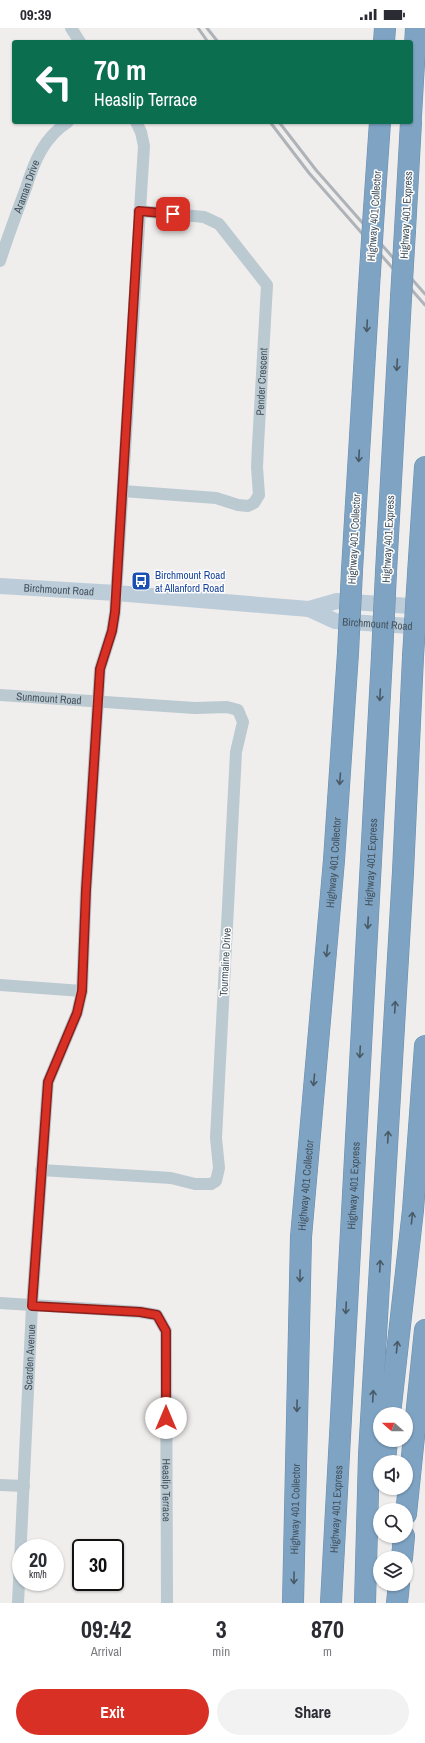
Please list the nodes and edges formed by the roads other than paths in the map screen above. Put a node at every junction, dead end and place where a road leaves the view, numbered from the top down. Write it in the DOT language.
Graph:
graph roads {
  1 [pos="70,28"];
  2 [pos="375,28"];
  3 [pos="385,28"];
  4 [pos="416,28"];
  5 [pos="79,40"];
  6 [pos="375,40"];
  7 [pos="384,40"];
  8 [pos="413,81"];
  9 [pos="65,124"];
  10 [pos="137,124"];
  11 [pos="380,124"];
  12 [pos="411,124"];
  13 [pos="139,211"];
  14 [pos="0,261"];
  15 [pos="425,467"];
  16 [pos="123,491"];
  17 [pos="0,586"];
  18 [pos="116,592"];
  19 [pos="425,607"];
  20 [pos="309,609"];
  21 [pos="425,627"];
  22 [pos="0,695"];
  23 [pos="98,701"];
  24 [pos="0,985"];
  25 [pos="82,991"];
  26 [pos="425,1046"];
  27 [pos="41,1170"];
  28 [pos="0,1303"];
  29 [pos="32,1306"];
  30 [pos="425,1330"];
  31 [pos="391,1407"];
  32 [pos="0,1485"];
  33 [pos="24,1486"];
  34 [pos="381,1495"];
  35 [pos="407,1503"];
  36 [pos="398,1591"];
  37 [pos="293,1602"];
  38 [pos="18,1603"];
  39 [pos="167,1603"];
  40 [pos="331,1603"];
  41 [pos="365,1603"];
  42 [pos="369,1603"];
  43 [pos="397,1603"];
  1 -- 5 [label="street"];
  2 -- 6 [label="highway"];
  3 -- 7 [label="highway"];
  4 -- 8 [label="highway"];
  9 -- 14 [label="street, Araman Drive"];
  10 -- 13 [label="street, Scarden Avenue"];
  11 -- 37 [label="highway, Highway 401 Collector, one-way, bridge"];
  12 -- 40 [label="highway, Highway 401 Express, one-way, bridge"];
  13 -- 16 [label="street, Scarden Avenue"];
  13 -- 16 [label="street, Pender Crescent"];
  41 -- 15 [label="highway, one-way, bridge"];
  16 -- 18 [label="street, Scarden Avenue"];
  17 -- 18 [label="main road, Birchmount Road"];
  18 -- 20 [label="main road, Birchmount Road"];
  18 -- 23 [label="street, Scarden Avenue"];
  19 -- 20 [label="main road, Birchmount Road"];
  20 -- 21 [label="main road, Birchmount Road"];
  22 -- 23 [label="street, Sunmount Road"];
  23 -- 25 [label="street, Scarden Avenue"];
  23 -- 27 [label="street, Tourmaline Drive"];
  24 -- 25 [label="street"];
  25 -- 27 [label="street, Scarden Avenue"];
  31 -- 26 [label="highway, one-way"];
  27 -- 29 [label="street, Scarden Avenue"];
  28 -- 29 [label="street"];
  29 -- 33 [label="street, Scarden Avenue"];
  29 -- 39 [label="street, Heaslip Terrace"];
  30 -- 35 [label="highway"];
  32 -- 33 [label="street"];
  33 -- 38 [label="street, Scarden Avenue"];
  34 -- 42 [label="highway"];
  36 -- 43 [label="highway"];
}
